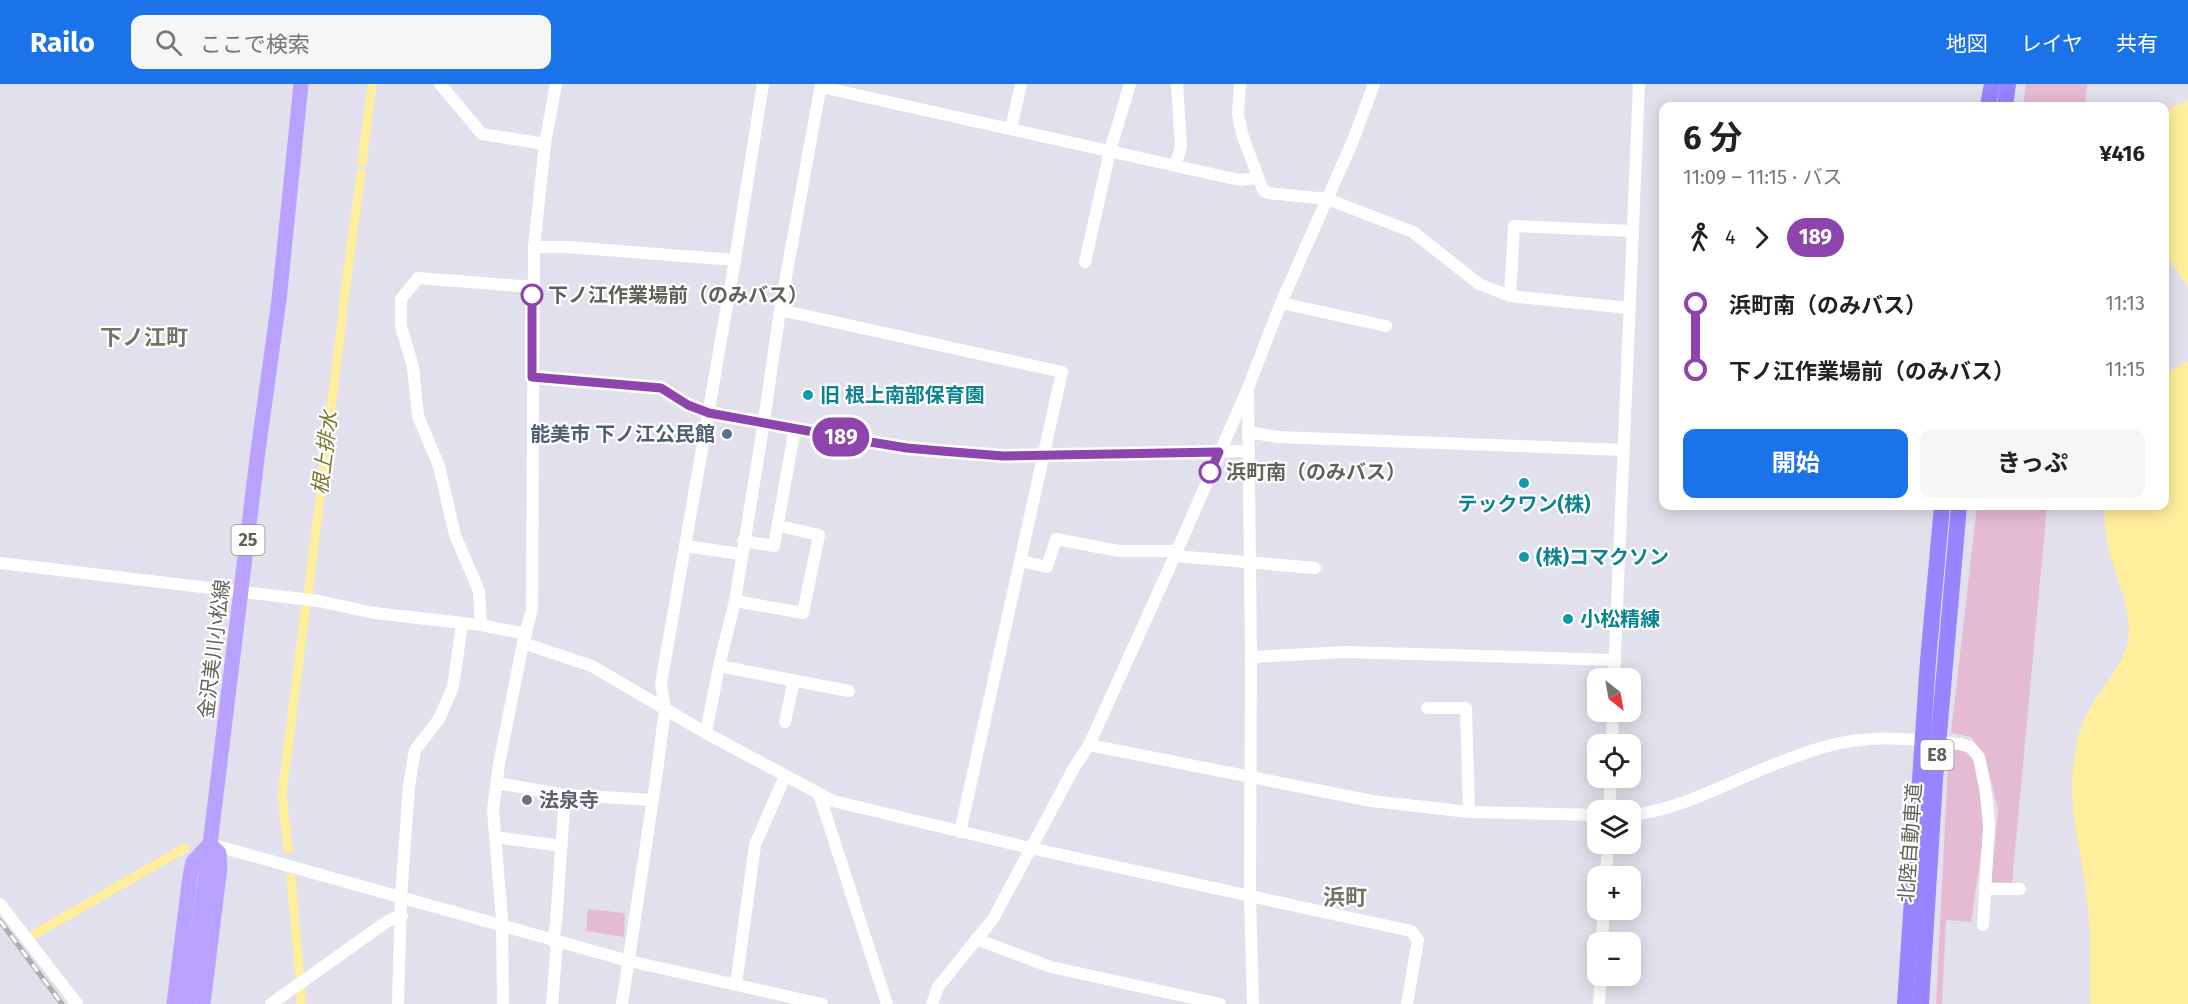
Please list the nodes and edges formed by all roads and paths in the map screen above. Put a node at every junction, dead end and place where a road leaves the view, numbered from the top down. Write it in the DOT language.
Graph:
graph roads {
  1 [pos="301,84"];
  2 [pos="440,84"];
  3 [pos="555,84"];
  4 [pos="763,84"];
  5 [pos="1021,84"];
  6 [pos="1130,84"];
  7 [pos="1177,84"];
  8 [pos="1240,84"];
  9 [pos="1374,84"];
  10 [pos="1640,84"];
  11 [pos="1992,84"];
  12 [pos="2008,84"];
  13 [pos="821,86"];
  14 [pos="1990,102"];
  15 [pos="2006,102"];
  16 [pos="1011,129"];
  17 [pos="545,144"];
  18 [pos="1110,151"];
  19 [pos="1175,166"];
  20 [pos="1257,178"];
  21 [pos="1327,199"];
  22 [pos="1633,231"];
  23 [pos="534,248"];
  24 [pos="735,260"];
  25 [pos="1085,262"];
  26 [pos="532,288"];
  27 [pos="1510,296"];
  28 [pos="1281,303"];
  29 [pos="1629,308"];
  30 [pos="780,310"];
  31 [pos="1386,326"];
  32 [pos="532,377"];
  33 [pos="1248,388"];
  34 [pos="709,413"];
  35 [pos="764,422"];
  36 [pos="795,428"];
  37 [pos="1248,432"];
  38 [pos="1623,450"];
  39 [pos="1219,452"];
  40 [pos="1248,452"];
  41 [pos="1045,455"];
  42 [pos="1942,510"];
  43 [pos="1959,510"];
  44 [pos="778,526"];
  45 [pos="685,546"];
  46 [pos="742,548"];
  47 [pos="1176,554"];
  48 [pos="1021,561"];
  49 [pos="0,563"];
  50 [pos="1249,563"];
  51 [pos="1315,568"];
  52 [pos="242,592"];
  53 [pos="735,601"];
  54 [pos="462,624"];
  55 [pos="481,625"];
  56 [pos="524,639"];
  57 [pos="1251,657"];
  58 [pos="1615,660"];
  59 [pos="719,666"];
  60 [pos="1615,668"];
  61 [pos="794,680"];
  62 [pos="849,691"];
  63 [pos="1427,708"];
  64 [pos="665,709"];
  65 [pos="785,722"];
  66 [pos="706,733"];
  67 [pos="1089,745"];
  68 [pos="785,776"];
  69 [pos="1250,778"];
  70 [pos="497,783"];
  71 [pos="819,794"];
  72 [pos="565,795"];
  73 [pos="653,800"];
  74 [pos="1469,812"];
  75 [pos="1641,814"];
  76 [pos="1587,815"];
  77 [pos="960,832"];
  78 [pos="495,837"];
  79 [pos="210,844"];
  80 [pos="561,846"];
  81 [pos="1030,848"];
  82 [pos="1985,889"];
  83 [pos="2020,889"];
  84 [pos="1250,896"];
  85 [pos="401,897"];
  86 [pos="0,904"];
  87 [pos="402,916"];
  88 [pos="1983,924"];
  89 [pos="502,927"];
  90 [pos="976,939"];
  91 [pos="555,941"];
  92 [pos="628,961"];
  93 [pos="736,985"];
  94 [pos="1600,986"];
  95 [pos="189,1000"];
  96 [pos="78,1004"];
  97 [pos="174,1004"];
  98 [pos="203,1004"];
  99 [pos="271,1004"];
  100 [pos="398,1004"];
  101 [pos="503,1004"];
  102 [pos="552,1004"];
  103 [pos="622,1004"];
  104 [pos="822,1004"];
  105 [pos="887,1004"];
  106 [pos="932,1004"];
  107 [pos="1220,1004"];
  108 [pos="1253,1004"];
  109 [pos="1407,1004"];
  110 [pos="1599,1004"];
  111 [pos="1905,1004"];
  112 [pos="1921,1004"];
  1 -- 52 [label="main road, 金沢美川小松線 / 25"];
  2 -- 17 [label="street"];
  3 -- 17 [label="street"];
  4 -- 24 [label="street"];
  5 -- 16 [label="street"];
  6 -- 18 [label="street"];
  7 -- 19 [label="street"];
  8 -- 20 [label="street"];
  9 -- 21 [label="street"];
  10 -- 22 [label="street"];
  11 -- 14 [label="highway"];
  12 -- 15 [label="highway"];
  13 -- 16 [label="street"];
  13 -- 30 [label="street"];
  16 -- 18 [label="street"];
  17 -- 23 [label="street"];
  18 -- 19 [label="street"];
  18 -- 25 [label="street"];
  19 -- 20 [label="street"];
  20 -- 21 [label="street"];
  21 -- 27 [label="street"];
  21 -- 28 [label="street"];
  22 -- 27 [label="street"];
  22 -- 29 [label="street"];
  23 -- 24 [label="street"];
  23 -- 26 [label="street"];
  24 -- 34 [label="street"];
  26 -- 32 [label="street"];
  26 -- 55 [label="street"];
  27 -- 29 [label="street"];
  28 -- 31 [label="street"];
  28 -- 33 [label="street"];
  29 -- 38 [label="street"];
  30 -- 35 [label="street"];
  30 -- 41 [label="street"];
  32 -- 34 [label="street"];
  32 -- 56 [label="street"];
  33 -- 37 [label="street"];
  33 -- 39 [label="street"];
  34 -- 35 [label="street"];
  34 -- 45 [label="street"];
  35 -- 36 [label="street"];
  35 -- 46 [label="street"];
  36 -- 41 [label="street"];
  36 -- 44 [label="street"];
  37 -- 38 [label="street"];
  37 -- 40 [label="street"];
  38 -- 58 [label="street"];
  39 -- 40 [label="street"];
  39 -- 41 [label="street"];
  39 -- 47 [label="street"];
  40 -- 50 [label="street"];
  41 -- 48 [label="street"];
  42 -- 111 [label="highway, 北陸自動車道 / E8"];
  43 -- 112 [label="highway, 北陸自動車道 / E8"];
  44 -- 46 [label="street"];
  44 -- 53 [label="street"];
  45 -- 46 [label="street"];
  45 -- 64 [label="street"];
  46 -- 53 [label="street"];
  47 -- 48 [label="street"];
  47 -- 50 [label="street"];
  47 -- 67 [label="street"];
  48 -- 77 [label="street"];
  49 -- 52 [label="street"];
  50 -- 51 [label="street"];
  50 -- 57 [label="street"];
  52 -- 54 [label="street"];
  52 -- 79 [label="main road, 金沢美川小松線 / 25"];
  53 -- 59 [label="street"];
  54 -- 55 [label="street"];
  54 -- 85 [label="street"];
  55 -- 56 [label="street"];
  56 -- 64 [label="street"];
  56 -- 70 [label="street"];
  57 -- 58 [label="street"];
  57 -- 69 [label="street"];
  58 -- 60 [label="street"];
  59 -- 61 [label="street"];
  59 -- 66 [label="street"];
  61 -- 62 [label="street"];
  61 -- 65 [label="street"];
  63 -- 74 [label="street"];
  64 -- 66 [label="street"];
  64 -- 73 [label="street"];
  66 -- 68 [label="street"];
  67 -- 69 [label="street"];
  67 -- 81 [label="street"];
  68 -- 71 [label="street"];
  68 -- 93 [label="street"];
  69 -- 74 [label="street"];
  69 -- 84 [label="street"];
  70 -- 72 [label="street"];
  70 -- 78 [label="street"];
  71 -- 77 [label="street"];
  71 -- 105 [label="street"];
  72 -- 73 [label="street"];
  72 -- 80 [label="street"];
  73 -- 92 [label="street"];
  74 -- 76 [label="street"];
  75 -- 82 [label="street"];
  77 -- 81 [label="street"];
  78 -- 80 [label="street"];
  78 -- 89 [label="street"];
  79 -- 85 [label="street"];
  79 -- 95 [label="main road, 金沢美川小松線 / 25"];
  79 -- 97 [label="main road"];
  79 -- 98 [label="main road"];
  80 -- 91 [label="street"];
  81 -- 84 [label="street"];
  81 -- 90 [label="street"];
  82 -- 83 [label="street"];
  82 -- 88 [label="street"];
  84 -- 108 [label="street"];
  84 -- 109 [label="street"];
  85 -- 87 [label="street"];
  85 -- 89 [label="street"];
  86 -- 96 [label="street"];
  87 -- 99 [label="street"];
  87 -- 100 [label="street"];
  89 -- 91 [label="street"];
  89 -- 101 [label="street"];
  90 -- 106 [label="street"];
  90 -- 107 [label="street"];
  91 -- 92 [label="street"];
  91 -- 102 [label="street"];
  92 -- 93 [label="street"];
  92 -- 103 [label="street"];
  93 -- 104 [label="street"];
  94 -- 110 [label="street"];
}
